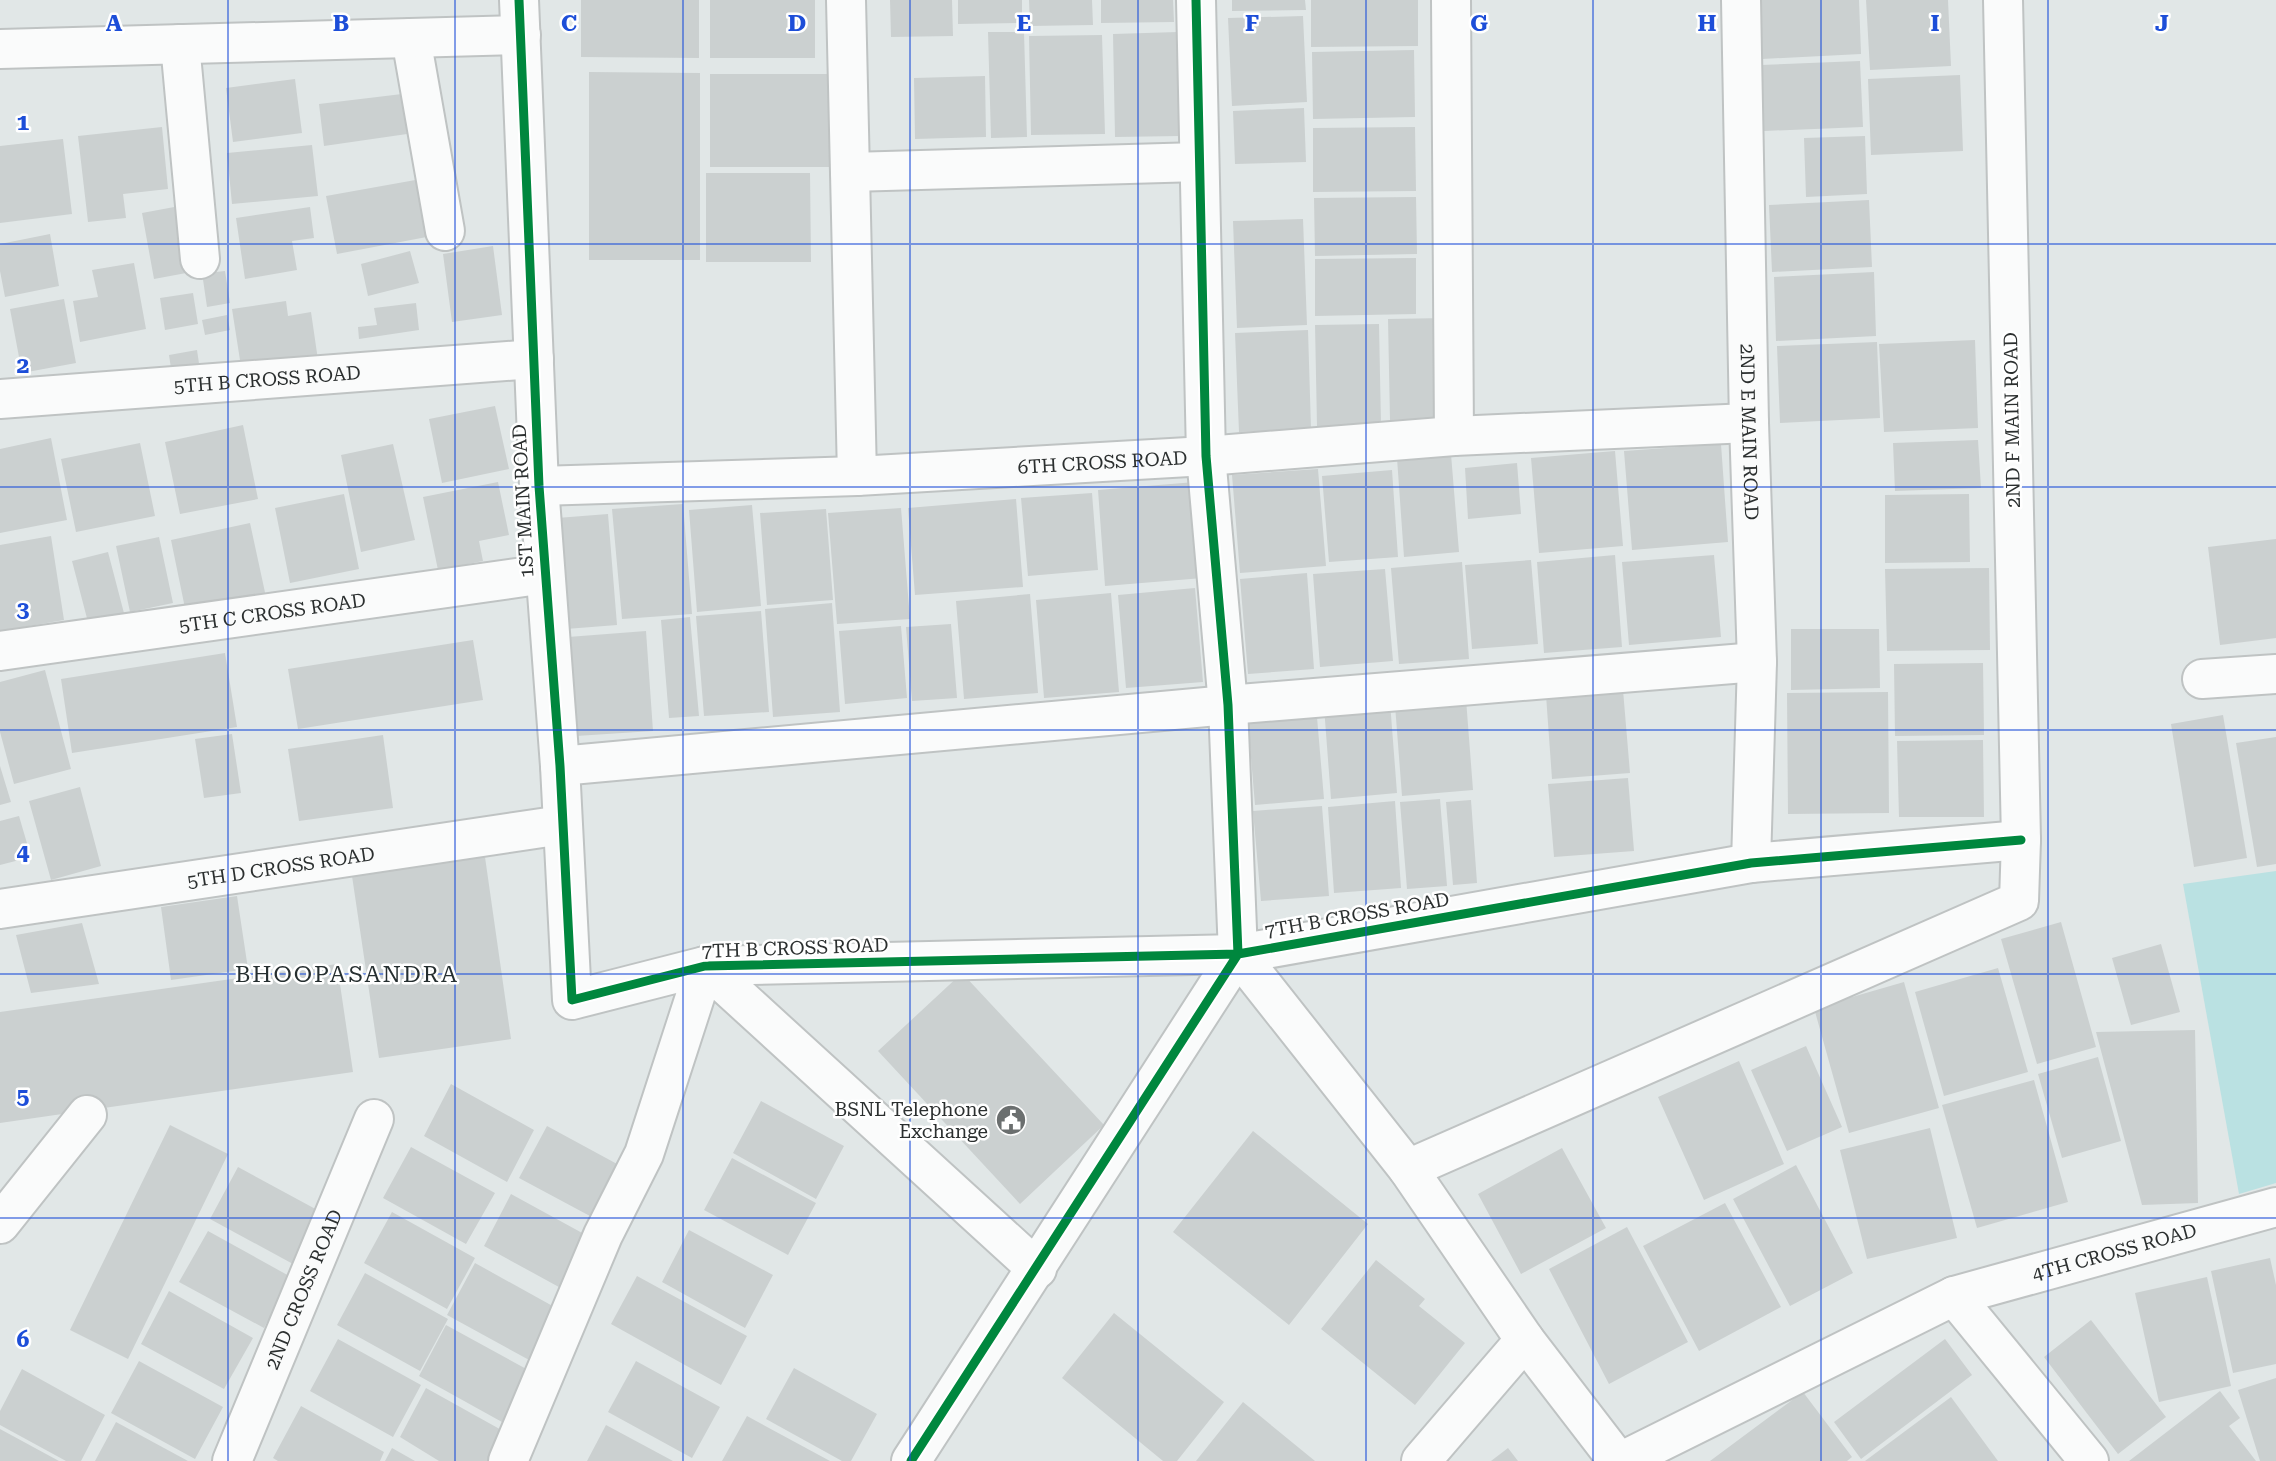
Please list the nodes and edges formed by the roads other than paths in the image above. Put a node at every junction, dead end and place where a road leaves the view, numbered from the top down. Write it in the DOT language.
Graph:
graph roads {
  1 [pos="846,0"];
  2 [pos="1196,0"];
  3 [pos="1451,0"];
  4 [pos="1741,0"];
  5 [pos="2003,0"];
  6 [pos="520,18"];
  7 [pos="411,38"];
  8 [pos="180,44"];
  9 [pos="0,49"];
  10 [pos="1199,162"];
  11 [pos="850,172"];
  12 [pos="445,231"];
  13 [pos="200,259"];
  14 [pos="534,359"];
  15 [pos="0,399"];
  16 [pos="1749,423"];
  17 [pos="1454,436"];
  18 [pos="1206,456"];
  19 [pos="857,476"];
  20 [pos="539,486"];
  21 [pos="545,574"];
  22 [pos="0,651"];
  23 [pos="1757,662"];
  24 [pos="2276,674"];
  25 [pos="2202,679"];
  26 [pos="1228,705"];
  27 [pos="560,766"];
  28 [pos="562,825"];
  29 [pos="2021,840"];
  30 [pos="1751,863"];
  31 [pos="0,909"];
  32 [pos="1238,954"];
  33 [pos="705,966"];
  34 [pos="572,1000"];
  35 [pos="87,1115"];
  36 [pos="373,1119"];
  37 [pos="1408,1170"];
  38 [pos="2276,1206"];
  39 [pos="0,1224"];
  40 [pos="1037,1269"];
  41 [pos="1954,1296"];
  42 [pos="1525,1340"];
  43 [pos="232,1461"];
  44 [pos="508,1461"];
  45 [pos="911,1461"];
  46 [pos="1421,1461"];
  47 [pos="1620,1461"];
  48 [pos="2089,1461"];
  1 -- 11 [label="street"];
  2 -- 10 [label="street"];
  3 -- 17 [label="street"];
  4 -- 16 [label="street, 2ND E MAIN ROAD"];
  5 -- 29 [label="street, 2ND F MAIN ROAD"];
  6 -- 7 [label="street"];
  6 -- 14 [label="street, 1ST MAIN ROAD"];
  7 -- 8 [label="street"];
  7 -- 12 [label="street"];
  8 -- 9 [label="street"];
  8 -- 13 [label="street"];
  10 -- 11 [label="street"];
  10 -- 18 [label="street"];
  11 -- 19 [label="street"];
  14 -- 15 [label="street, 5TH B CROSS ROAD"];
  14 -- 20 [label="street, 1ST MAIN ROAD"];
  16 -- 17 [label="street, 6TH CROSS ROAD"];
  16 -- 23 [label="street, 2ND E MAIN ROAD"];
  17 -- 18 [label="street, 6TH CROSS ROAD"];
  18 -- 19 [label="street, 6TH CROSS ROAD"];
  18 -- 26 [label="street"];
  19 -- 20 [label="street, 6TH CROSS ROAD"];
  20 -- 21 [label="street, 1ST MAIN ROAD"];
  21 -- 22 [label="street, 5TH C CROSS ROAD"];
  21 -- 27 [label="street, 1ST MAIN ROAD"];
  23 -- 26 [label="street"];
  23 -- 30 [label="street, 2ND E MAIN ROAD"];
  24 -- 25 [label="street"];
  26 -- 27 [label="street"];
  26 -- 32 [label="street"];
  27 -- 28 [label="street, 1ST MAIN ROAD"];
  28 -- 31 [label="street, 5TH D CROSS ROAD"];
  28 -- 34 [label="street, 1ST MAIN ROAD"];
  29 -- 30 [label="street, 7TH B CROSS ROAD"];
  29 -- 37 [label="street, 2ND F MAIN ROAD"];
  30 -- 32 [label="street, 7TH B CROSS ROAD"];
  32 -- 33 [label="street, 7TH B CROSS ROAD"];
  32 -- 37 [label="street"];
  32 -- 40 [label="street"];
  33 -- 34 [label="street, 7TH B CROSS ROAD"];
  33 -- 40 [label="street"];
  33 -- 44 [label="street"];
  35 -- 39 [label="street"];
  36 -- 43 [label="street, 2ND CROSS ROAD"];
  37 -- 42 [label="street"];
  38 -- 41 [label="street, 4TH CROSS ROAD"];
  40 -- 45 [label="street"];
  41 -- 47 [label="street, 4TH CROSS ROAD"];
  41 -- 48 [label="street"];
  42 -- 46 [label="street"];
  42 -- 47 [label="street"];
}
